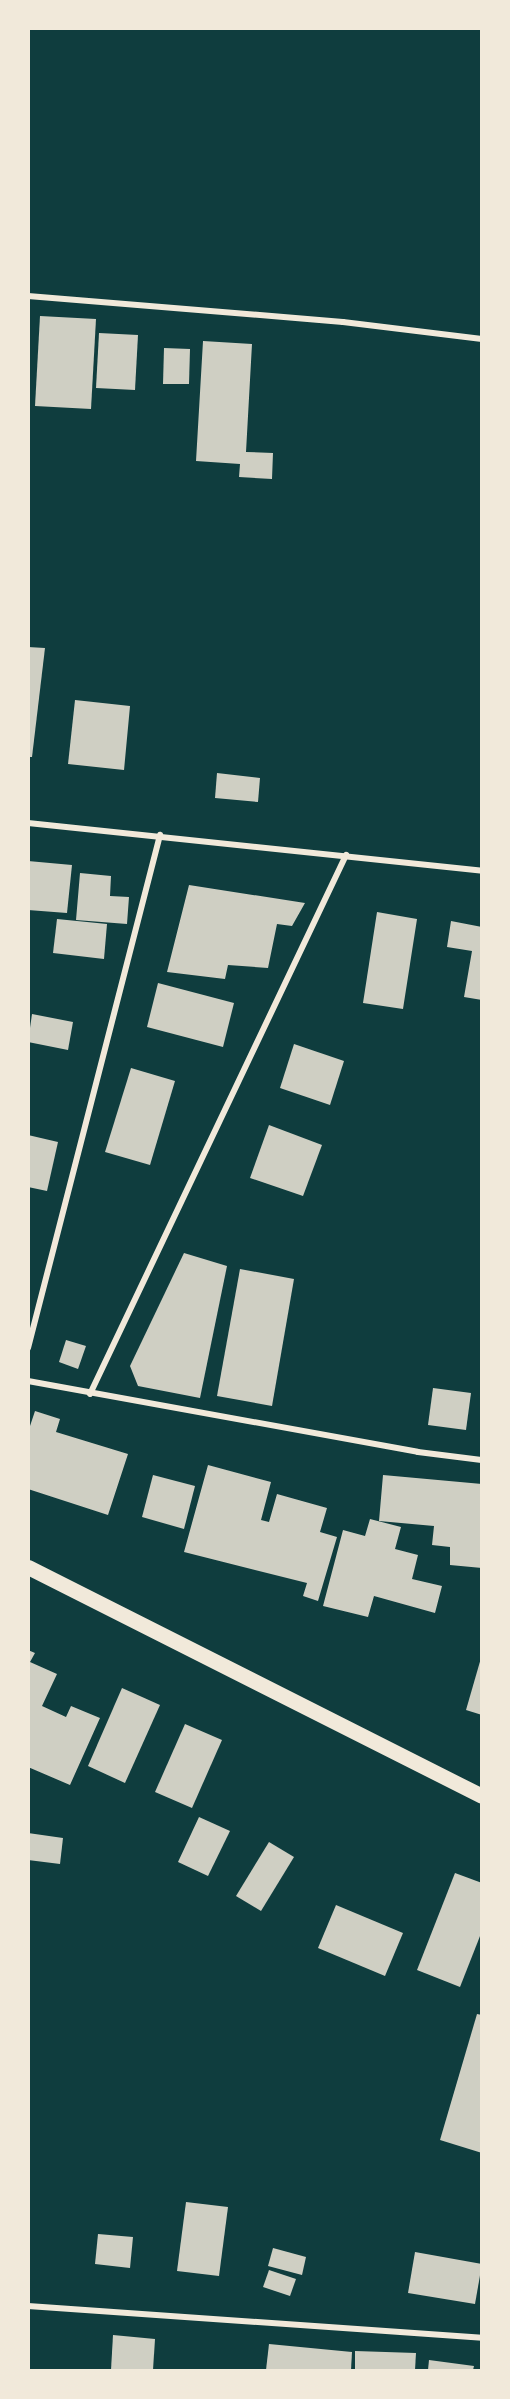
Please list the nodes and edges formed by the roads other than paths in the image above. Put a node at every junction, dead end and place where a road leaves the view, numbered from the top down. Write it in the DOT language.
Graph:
graph roads {
  1 [pos="28,296"];
  2 [pos="482,339"];
  3 [pos="28,823"];
  4 [pos="160,835"];
  5 [pos="346,855"];
  6 [pos="482,872"];
  7 [pos="28,1348"];
  8 [pos="28,1381"];
  9 [pos="90,1394"];
  10 [pos="482,1460"];
  11 [pos="28,1567"];
  12 [pos="482,1796"];
  13 [pos="28,2306"];
  14 [pos="482,2338"];
  1 -- 2 [label="street"];
  3 -- 4 [label="street"];
  4 -- 5 [label="street"];
  4 -- 7 [label="street"];
  5 -- 6 [label="street"];
  5 -- 9 [label="street"];
  8 -- 9 [label="street"];
  9 -- 10 [label="street"];
  11 -- 12 [label="main road"];
  13 -- 14 [label="street"];
}
